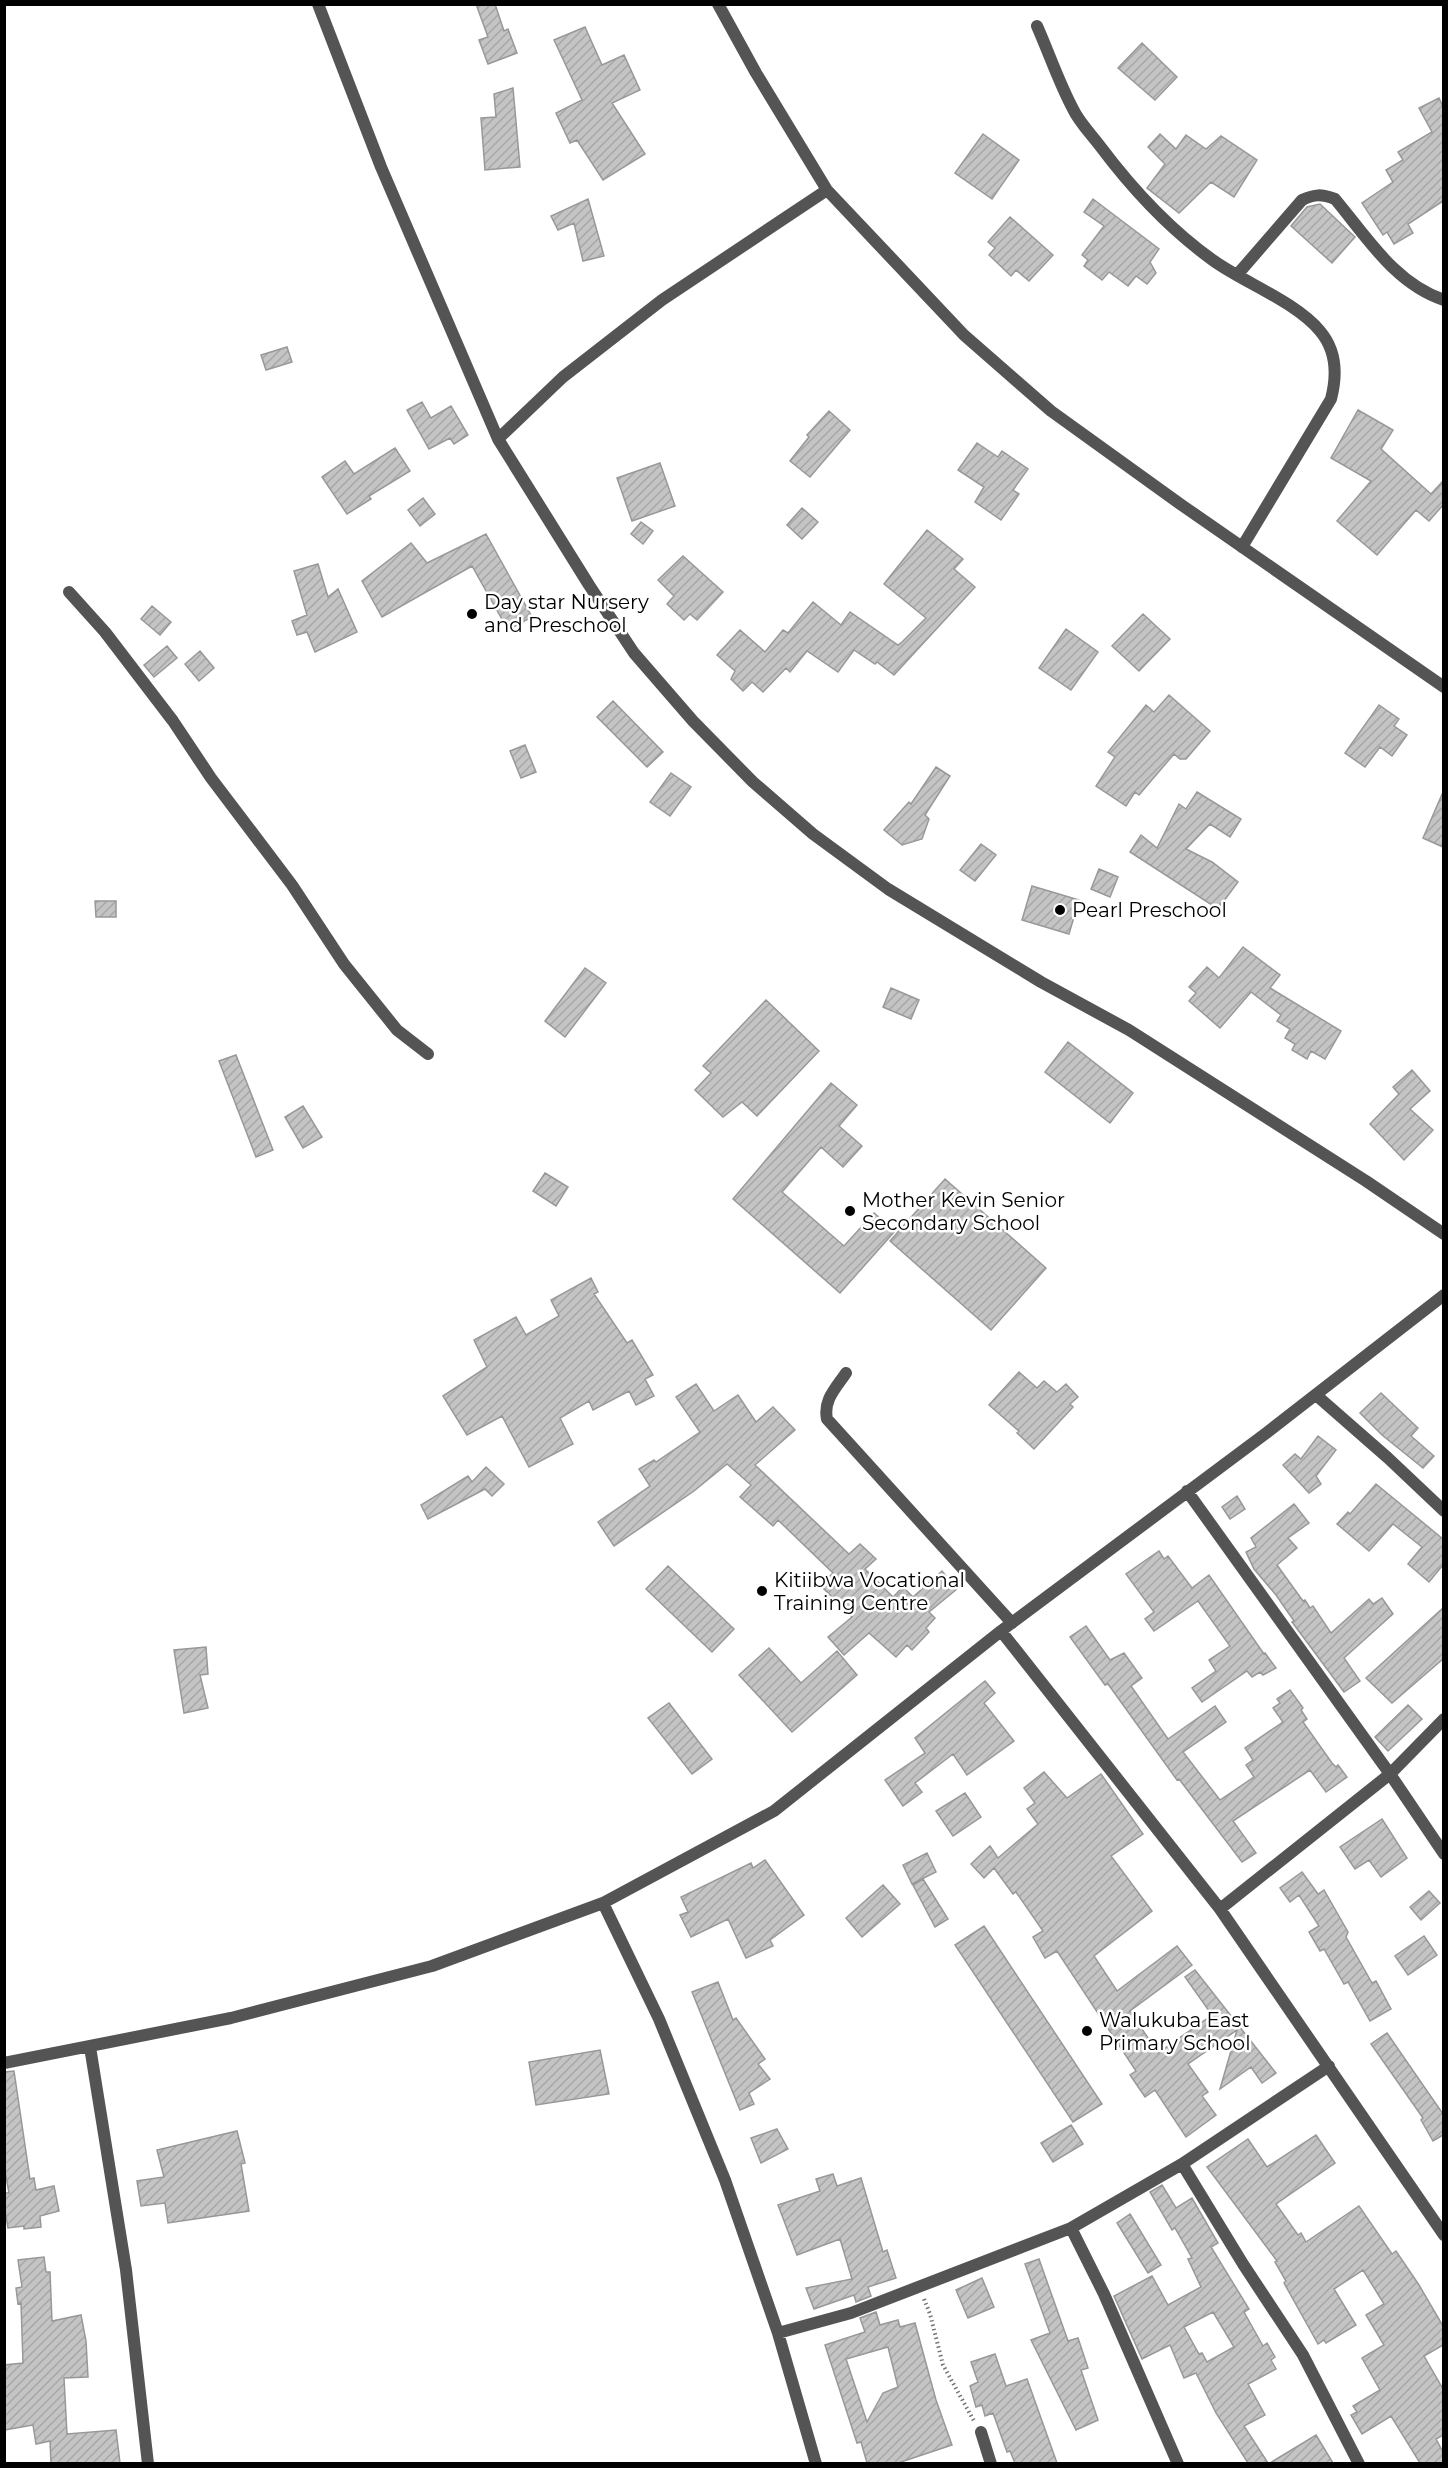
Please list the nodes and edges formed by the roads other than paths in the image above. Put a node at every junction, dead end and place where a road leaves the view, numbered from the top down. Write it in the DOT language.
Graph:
graph roads {
  1 [pos="318,4"];
  2 [pos="718,4"];
  3 [pos="1037,26"];
  4 [pos="827,190"];
  5 [pos="1237,276"];
  6 [pos="1443,300"];
  7 [pos="498,439"];
  8 [pos="1242,547"];
  9 [pos="69,592"];
  10 [pos="1443,687"];
  11 [pos="428,1054"];
  12 [pos="1443,1234"];
  13 [pos="1443,1295"];
  14 [pos="846,1373"];
  15 [pos="1316,1395"];
  16 [pos="1187,1491"];
  17 [pos="1443,1511"];
  18 [pos="1012,1623"];
  19 [pos="1001,1631"];
  20 [pos="1443,1719"];
  21 [pos="1390,1774"];
  22 [pos="1443,1854"];
  23 [pos="603,1903"];
  24 [pos="1220,1909"];
  25 [pos="90,2047"];
  26 [pos="4,2063"];
  27 [pos="1329,2066"];
  28 [pos="1182,2164"];
  29 [pos="1071,2228"];
  30 [pos="1443,2235"];
  31 [pos="778,2333"];
  32 [pos="981,2432"];
  33 [pos="148,2463"];
  34 [pos="816,2463"];
  35 [pos="991,2463"];
  36 [pos="1179,2463"];
  37 [pos="1359,2463"];
  1 -- 7 [label="street"];
  2 -- 4 [label="street"];
  3 -- 5 [label="street"];
  4 -- 7 [label="street"];
  4 -- 8 [label="street"];
  5 -- 6 [label="street"];
  5 -- 8 [label="street"];
  7 -- 12 [label="street"];
  8 -- 10 [label="street"];
  9 -- 11 [label="street"];
  13 -- 15 [label="street"];
  14 -- 18 [label="street"];
  15 -- 16 [label="street"];
  15 -- 17 [label="street"];
  16 -- 18 [label="street"];
  16 -- 21 [label="street"];
  18 -- 19 [label="street"];
  19 -- 23 [label="street"];
  19 -- 24 [label="street"];
  20 -- 21 [label="street"];
  21 -- 22 [label="street"];
  21 -- 24 [label="street"];
  23 -- 25 [label="street"];
  23 -- 31 [label="street"];
  24 -- 27 [label="street"];
  25 -- 26 [label="street"];
  25 -- 33 [label="street"];
  27 -- 28 [label="street"];
  27 -- 30 [label="street"];
  28 -- 29 [label="street"];
  28 -- 37 [label="street"];
  29 -- 31 [label="street"];
  29 -- 36 [label="street"];
  31 -- 34 [label="street"];
  32 -- 35 [label="street"];
}
